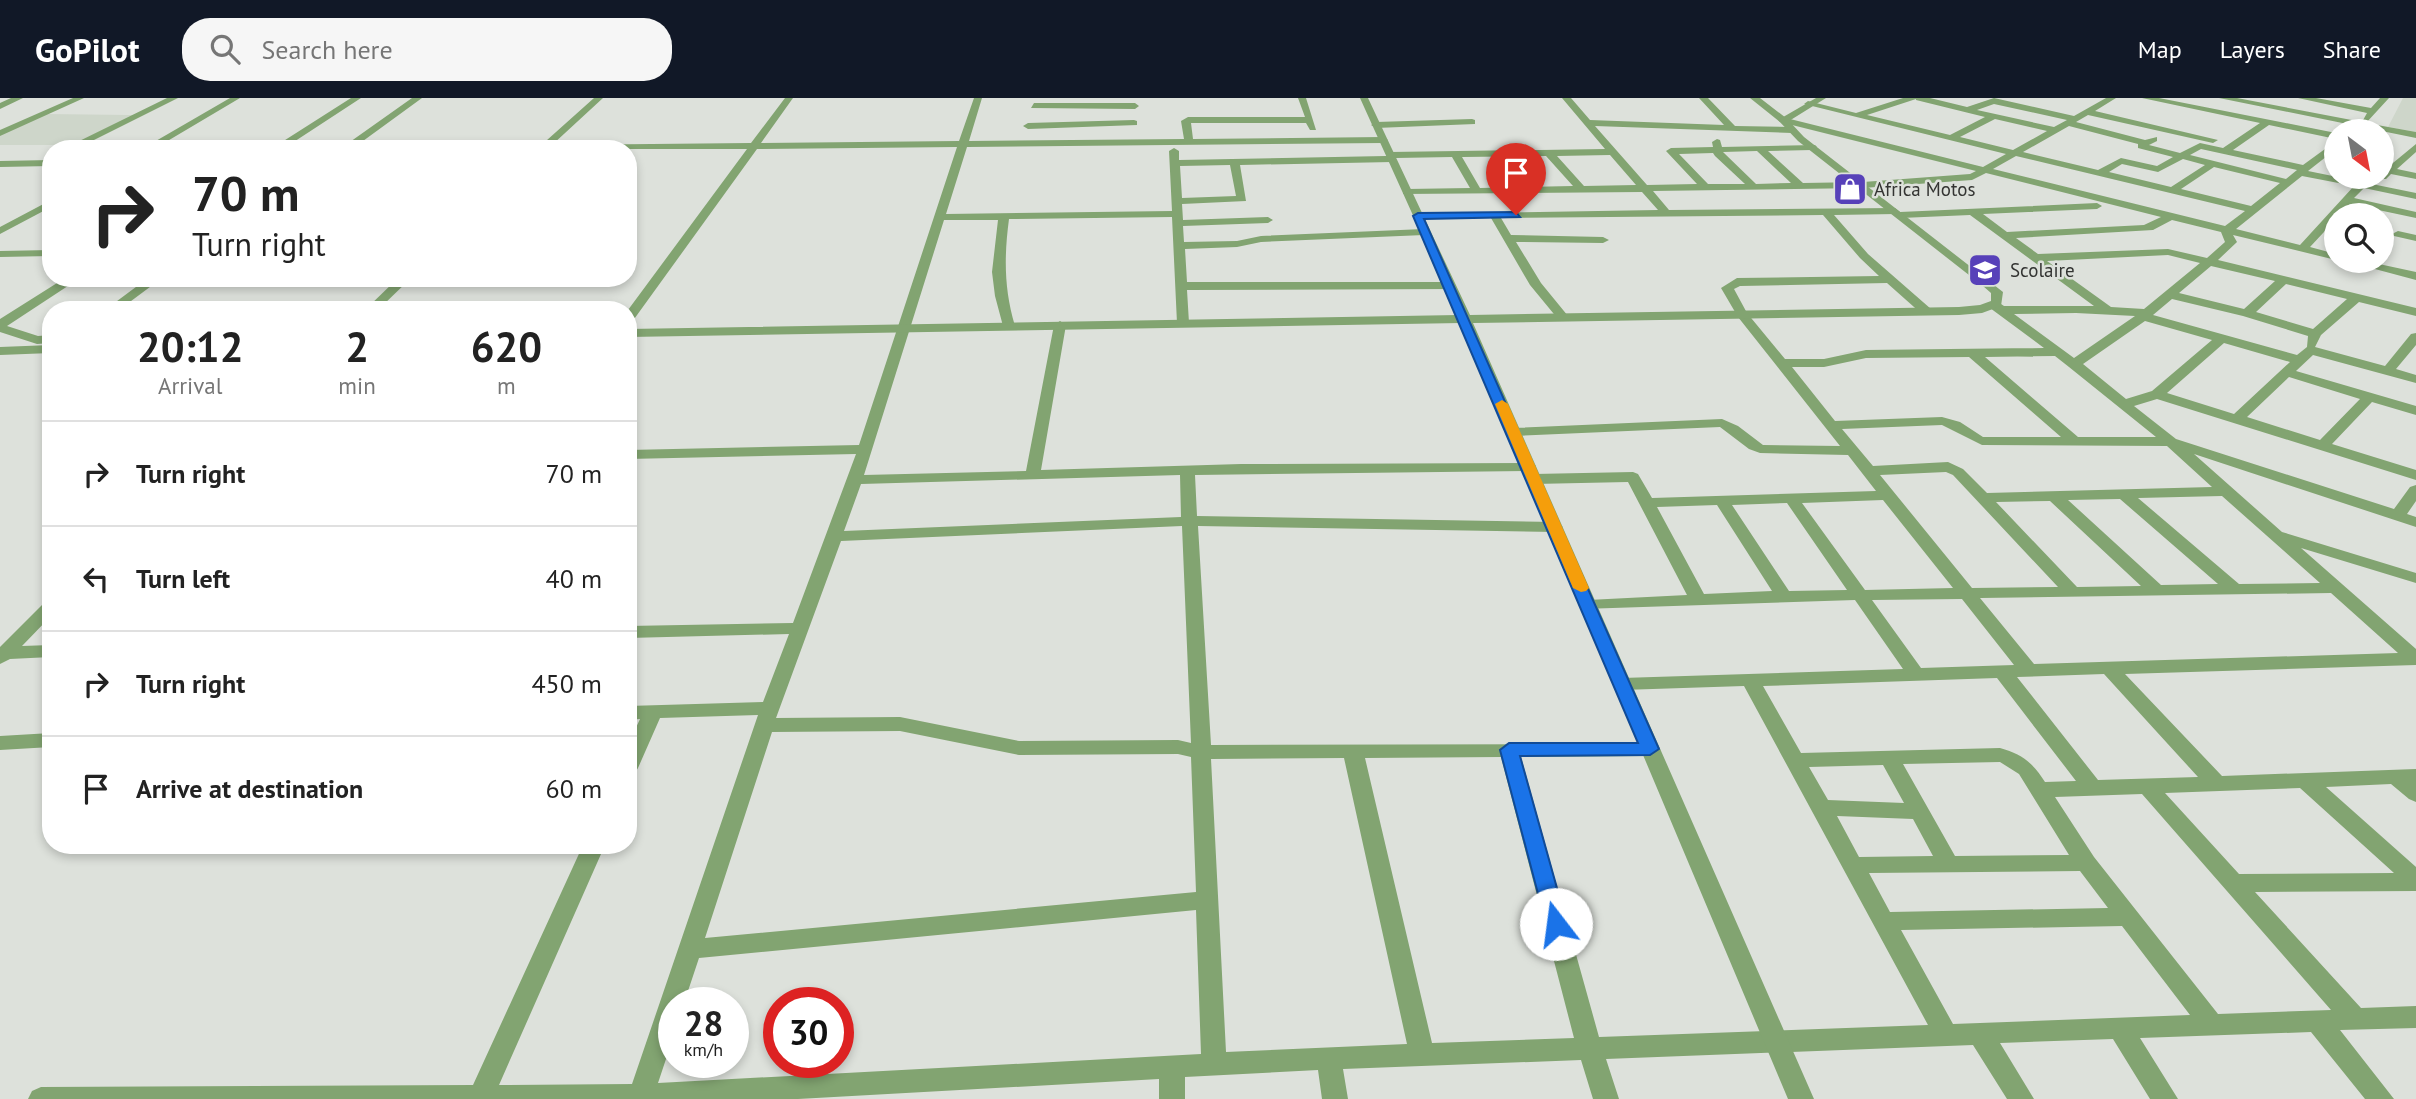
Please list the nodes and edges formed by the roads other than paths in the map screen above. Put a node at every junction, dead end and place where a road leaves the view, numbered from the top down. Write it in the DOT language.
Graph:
graph roads {
  1 [pos="19,98"];
  2 [pos="80,98"];
  3 [pos="174,98"];
  4 [pos="236,98"];
  5 [pos="357,98"];
  6 [pos="418,98"];
  7 [pos="599,98"];
  8 [pos="789,98"];
  9 [pos="978,98"];
  10 [pos="1302,98"];
  11 [pos="1364,98"];
  12 [pos="1566,98"];
  13 [pos="1703,98"];
  14 [pos="1754,98"];
  15 [pos="1822,98"];
  16 [pos="1912,98"];
  17 [pos="1919,98"];
  18 [pos="2112,98"];
  19 [pos="2146,98"];
  20 [pos="2223,98"];
  21 [pos="2306,98"];
  22 [pos="2385,98"];
  23 [pos="1036,102"];
  24 [pos="1135,102"];
  25 [pos="1808,104"];
  26 [pos="0,106"];
  27 [pos="1967,110"];
  28 [pos="2373,111"];
  29 [pos="2087,112"];
  30 [pos="1857,115"];
  31 [pos="1994,116"];
  32 [pos="2365,119"];
  33 [pos="1310,120"];
  34 [pos="1783,120"];
  35 [pos="2122,120"];
  36 [pos="2072,121"];
  37 [pos="2324,121"];
  38 [pos="1472,122"];
  39 [pos="2268,122"];
  40 [pos="1588,123"];
  41 [pos="1134,124"];
  42 [pos="1376,125"];
  43 [pos="1028,126"];
  44 [pos="1816,128"];
  45 [pos="1706,129"];
  46 [pos="1734,130"];
  47 [pos="1792,130"];
  48 [pos="2054,130"];
  49 [pos="2169,130"];
  50 [pos="2100,131"];
  51 [pos="2394,132"];
  52 [pos="0,133"];
  53 [pos="2324,134"];
  54 [pos="2416,135"];
  55 [pos="1951,138"];
  56 [pos="1299,139"];
  57 [pos="1317,139"];
  58 [pos="87,140"];
  59 [pos="163,140"];
  60 [pos="290,140"];
  61 [pos="358,140"];
  62 [pos="551,140"];
  63 [pos="1383,140"];
  64 [pos="1173,141"];
  65 [pos="1189,141"];
  66 [pos="1130,142"];
  67 [pos="1022,143"];
  68 [pos="2146,143"];
  69 [pos="962,144"];
  70 [pos="755,145"];
  71 [pos="637,147"];
  72 [pos="1812,147"];
  73 [pos="1759,148"];
  74 [pos="2229,148"];
  75 [pos="1716,149"];
  76 [pos="2415,149"];
  77 [pos="1612,152"];
  78 [pos="2012,152"];
  79 [pos="1455,153"];
  80 [pos="1549,153"];
  81 [pos="2324,153"];
  82 [pos="1391,157"];
  83 [pos="2179,157"];
  84 [pos="2401,160"];
  85 [pos="1303,161"];
  86 [pos="42,162"];
  87 [pos="39,163"];
  88 [pos="1174,163"];
  89 [pos="1235,163"];
  90 [pos="2416,163"];
  91 [pos="0,164"];
  92 [pos="2211,165"];
  93 [pos="2394,166"];
  94 [pos="2302,170"];
  95 [pos="1979,171"];
  96 [pos="2100,173"];
  97 [pos="2394,175"];
  98 [pos="2324,176"];
  99 [pos="2416,176"];
  100 [pos="2286,182"];
  101 [pos="1863,185"];
  102 [pos="1753,186"];
  103 [pos="1800,186"];
  104 [pos="1579,187"];
  105 [pos="1705,187"];
  106 [pos="1645,188"];
  107 [pos="2362,189"];
  108 [pos="2380,189"];
  109 [pos="1476,190"];
  110 [pos="1521,190"];
  111 [pos="2174,190"];
  112 [pos="1407,192"];
  113 [pos="2416,197"];
  114 [pos="2347,200"];
  115 [pos="1176,201"];
  116 [pos="2117,205"];
  117 [pos="42,208"];
  118 [pos="2251,209"];
  119 [pos="1825,211"];
  120 [pos="1973,212"];
  121 [pos="1667,213"];
  122 [pos="1898,213"];
  123 [pos="1494,215"];
  124 [pos="1539,215"];
  125 [pos="2416,215"];
  126 [pos="1004,216"];
  127 [pos="1418,216"];
  128 [pos="939,217"];
  129 [pos="2168,217"];
  130 [pos="1177,218"];
  131 [pos="1268,220"];
  132 [pos="0,231"];
  133 [pos="1424,232"];
  134 [pos="2226,232"];
  135 [pos="2398,234"];
  136 [pos="2006,235"];
  137 [pos="1507,238"];
  138 [pos="2416,238"];
  139 [pos="1603,240"];
  140 [pos="1178,246"];
  141 [pos="2302,249"];
  142 [pos="42,253"];
  143 [pos="0,254"];
  144 [pos="2324,254"];
  145 [pos="2037,258"];
  146 [pos="2211,260"];
  147 [pos="2394,271"];
  148 [pos="2416,276"];
  149 [pos="1889,279"];
  150 [pos="2286,279"];
  151 [pos="1180,286"];
  152 [pos="1450,286"];
  153 [pos="60,287"];
  154 [pos="143,287"];
  155 [pos="395,287"];
  156 [pos="2169,295"];
  157 [pos="2357,297"];
  158 [pos="124,301"];
  159 [pos="381,301"];
  160 [pos="637,307"];
  161 [pos="1997,308"];
  162 [pos="2107,310"];
  163 [pos="1927,312"];
  164 [pos="2416,312"];
  165 [pos="2247,313"];
  166 [pos="1742,314"];
  167 [pos="2145,314"];
  168 [pos="1562,316"];
  169 [pos="1465,318"];
  170 [pos="1183,323"];
  171 [pos="1060,325"];
  172 [pos="1009,326"];
  173 [pos="0,327"];
  174 [pos="903,328"];
  175 [pos="637,333"];
  176 [pos="2315,334"];
  177 [pos="2416,337"];
  178 [pos="2222,338"];
  179 [pos="42,340"];
  180 [pos="42,349"];
  181 [pos="0,351"];
  182 [pos="2057,352"];
  183 [pos="1974,354"];
  184 [pos="2304,355"];
  185 [pos="1784,363"];
  186 [pos="2074,364"];
  187 [pos="2388,371"];
  188 [pos="2286,372"];
  189 [pos="2416,379"];
  190 [pos="2157,394"];
  191 [pos="2369,397"];
  192 [pos="2125,404"];
  193 [pos="2416,411"];
  194 [pos="2237,419"];
  195 [pos="1833,425"];
  196 [pos="1514,432"];
  197 [pos="2075,442"];
  198 [pos="2171,442"];
  199 [pos="2323,445"];
  200 [pos="865,449"];
  201 [pos="1853,451"];
  202 [pos="637,455"];
  203 [pos="1187,471"];
  204 [pos="1870,471"];
  205 [pos="1531,472"];
  206 [pos="1033,474"];
  207 [pos="2416,475"];
  208 [pos="855,480"];
  209 [pos="2416,490"];
  210 [pos="2227,491"];
  211 [pos="1889,495"];
  212 [pos="2124,495"];
  213 [pos="1791,498"];
  214 [pos="1983,498"];
  215 [pos="2056,498"];
  216 [pos="1721,500"];
  217 [pos="1649,503"];
  218 [pos="2397,516"];
  219 [pos="1190,521"];
  220 [pos="2416,522"];
  221 [pos="1555,527"];
  222 [pos="2274,535"];
  223 [pos="834,536"];
  224 [pos="2416,578"];
  225 [pos="2333,588"];
  226 [pos="2235,590"];
  227 [pos="2157,591"];
  228 [pos="2073,592"];
  229 [pos="1968,594"];
  230 [pos="1862,595"];
  231 [pos="1784,596"];
  232 [pos="1698,599"];
  233 [pos="1588,605"];
  234 [pos="42,616"];
  235 [pos="800,628"];
  236 [pos="637,632"];
  237 [pos="42,652"];
  238 [pos="3,656"];
  239 [pos="2415,659"];
  240 [pos="2109,668"];
  241 [pos="2029,671"];
  242 [pos="2003,672"];
  243 [pos="1916,674"];
  244 [pos="1750,680"];
  245 [pos="1622,684"];
  246 [pos="653,712"];
  247 [pos="637,713"];
  248 [pos="768,716"];
  249 [pos="42,741"];
  250 [pos="0,743"];
  251 [pos="637,748"];
  252 [pos="1650,749"];
  253 [pos="1509,750"];
  254 [pos="1353,751"];
  255 [pos="1201,752"];
  256 [pos="1889,758"];
  257 [pos="1796,760"];
  258 [pos="2406,776"];
  259 [pos="2306,781"];
  260 [pos="2217,784"];
  261 [pos="2148,787"];
  262 [pos="2092,788"];
  263 [pos="2040,790"];
  264 [pos="2416,794"];
  265 [pos="1822,807"];
  266 [pos="1919,811"];
  267 [pos="590,854"];
  268 [pos="2086,863"];
  269 [pos="1950,864"];
  270 [pos="1854,865"];
  271 [pos="2416,881"];
  272 [pos="2233,883"];
  273 [pos="1207,901"];
  274 [pos="2130,917"];
  275 [pos="1885,921"];
  276 [pos="690,949"];
  277 [pos="2416,1017"];
  278 [pos="2316,1018"];
  279 [pos="2354,1018"];
  280 [pos="2211,1023"];
  281 [pos="2119,1027"];
  282 [pos="1980,1033"];
  283 [pos="1946,1034"];
  284 [pos="1776,1041"];
  285 [pos="1590,1049"];
  286 [pos="1422,1056"];
  287 [pos="1329,1058"];
  288 [pos="1214,1064"];
  289 [pos="1172,1066"];
  290 [pos="821,1092"];
  291 [pos="481,1096"];
  292 [pos="641,1097"];
  293 [pos="41,1099"];
  294 [pos="75,1099"];
  295 [pos="1172,1099"];
  296 [pos="1335,1099"];
  297 [pos="1606,1099"];
  298 [pos="1801,1099"];
  299 [pos="2021,1099"];
  300 [pos="2165,1099"];
  301 [pos="2381,1099"];
  1 -- 26 [label="street"];
  2 -- 52 [label="street"];
  3 -- 58 [label="street"];
  4 -- 59 [label="street"];
  5 -- 60 [label="street"];
  6 -- 61 [label="street"];
  7 -- 62 [label="street"];
  8 -- 70 [label="street"];
  9 -- 69 [label="street"];
  10 -- 33 [label="street"];
  11 -- 42 [label="street"];
  12 -- 40 [label="street"];
  13 -- 46 [label="street"];
  14 -- 34 [label="street"];
  15 -- 25 [label="street"];
  16 -- 30 [label="street"];
  17 -- 27 [label="street"];
  18 -- 29 [label="street"];
  19 -- 39 [label="street"];
  20 -- 37 [label="street"];
  21 -- 28 [label="street"];
  22 -- 28 [label="street"];
  23 -- 24 [label="street"];
  23 -- 43 [label="street"];
  24 -- 41 [label="street"];
  25 -- 30 [label="street"];
  25 -- 34 [label="street"];
  27 -- 31 [label="street"];
  27 -- 36 [label="street"];
  28 -- 32 [label="street"];
  29 -- 35 [label="street"];
  29 -- 36 [label="street"];
  30 -- 44 [label="street"];
  30 -- 55 [label="street"];
  31 -- 48 [label="street"];
  31 -- 55 [label="street"];
  33 -- 57 [label="street"];
  33 -- 65 [label="street"];
  34 -- 44 [label="street"];
  34 -- 47 [label="street"];
  35 -- 49 [label="street"];
  35 -- 50 [label="street"];
  36 -- 48 [label="street"];
  36 -- 50 [label="street"];
  38 -- 42 [label="street"];
  39 -- 53 [label="street"];
  39 -- 74 [label="street"];
  40 -- 45 [label="street"];
  40 -- 77 [label="street"];
  41 -- 43 [label="street"];
  41 -- 66 [label="street"];
  42 -- 63 [label="street"];
  43 -- 67 [label="street"];
  44 -- 95 [label="street"];
  45 -- 46 [label="street"];
  45 -- 75 [label="street"];
  46 -- 47 [label="street"];
  47 -- 72 [label="street"];
  48 -- 78 [label="street"];
  49 -- 68 [label="street"];
  49 -- 74 [label="street"];
  50 -- 68 [label="street"];
  51 -- 54 [label="street"];
  55 -- 78 [label="street"];
  56 -- 57 [label="street"];
  56 -- 65 [label="street"];
  56 -- 85 [label="street"];
  57 -- 63 [label="street"];
  63 -- 82 [label="street"];
  64 -- 65 [label="street"];
  64 -- 66 [label="street"];
  64 -- 88 [label="street"];
  66 -- 67 [label="street"];
  67 -- 69 [label="street"];
  68 -- 83 [label="street"];
  69 -- 70 [label="street"];
  69 -- 128 [label="street"];
  70 -- 71 [label="street"];
  70 -- 160 [label="street"];
  72 -- 73 [label="street"];
  72 -- 101 [label="street"];
  73 -- 75 [label="street"];
  73 -- 103 [label="street"];
  74 -- 83 [label="street"];
  74 -- 94 [label="street"];
  75 -- 102 [label="street"];
  75 -- 105 [label="street"];
  76 -- 84 [label="street"];
  77 -- 80 [label="street"];
  77 -- 106 [label="street"];
  78 -- 95 [label="street"];
  78 -- 96 [label="street"];
  79 -- 80 [label="street"];
  79 -- 82 [label="street"];
  79 -- 109 [label="street"];
  80 -- 104 [label="street"];
  81 -- 94 [label="street"];
  82 -- 85 [label="street"];
  82 -- 112 [label="street"];
  83 -- 92 [label="street"];
  83 -- 96 [label="street"];
  84 -- 90 [label="street"];
  84 -- 93 [label="street"];
  85 -- 89 [label="street"];
  86 -- 87 [label="street"];
  87 -- 91 [label="street"];
  88 -- 89 [label="street"];
  88 -- 115 [label="street"];
  89 -- 115 [label="street"];
  92 -- 100 [label="street"];
  92 -- 111 [label="street"];
  94 -- 98 [label="street"];
  94 -- 100 [label="street"];
  95 -- 101 [label="street"];
  95 -- 116 [label="street"];
  96 -- 111 [label="street"];
  97 -- 99 [label="street"];
  100 -- 118 [label="street"];
  101 -- 103 [label="street"];
  101 -- 122 [label="street"];
  102 -- 103 [label="street"];
  102 -- 105 [label="street"];
  104 -- 106 [label="street"];
  104 -- 110 [label="street"];
  105 -- 106 [label="street"];
  106 -- 121 [label="street"];
  107 -- 114 [label="street"];
  108 -- 113 [label="street"];
  109 -- 110 [label="street"];
  109 -- 112 [label="street"];
  110 -- 124 [label="street"];
  111 -- 118 [label="street"];
  112 -- 127 [label="street"];
  114 -- 125 [label="street"];
  114 -- 141 [label="street"];
  115 -- 130 [label="street"];
  116 -- 120 [label="street"];
  116 -- 129 [label="street"];
  117 -- 132 [label="street"];
  118 -- 134 [label="street"];
  119 -- 121 [label="street"];
  119 -- 122 [label="street"];
  119 -- 149 [label="street"];
  120 -- 122 [label="street"];
  120 -- 136 [label="street"];
  121 -- 124 [label="street"];
  122 -- 161 [label="street"];
  123 -- 124 [label="street"];
  123 -- 127 [label="street"];
  123 -- 137 [label="street"];
  126 -- 128 [label="street"];
  126 -- 130 [label="street"];
  126 -- 172 [label="street"];
  127 -- 133 [label="street"];
  128 -- 174 [label="street"];
  129 -- 134 [label="street"];
  129 -- 136 [label="street"];
  130 -- 131 [label="street"];
  130 -- 140 [label="street"];
  133 -- 140 [label="street"];
  133 -- 152 [label="street"];
  134 -- 141 [label="street"];
  134 -- 146 [label="street"];
  135 -- 138 [label="street"];
  136 -- 145 [label="street"];
  137 -- 139 [label="street"];
  137 -- 168 [label="street"];
  140 -- 151 [label="street"];
  141 -- 144 [label="street"];
  142 -- 143 [label="street"];
  145 -- 146 [label="street"];
  145 -- 162 [label="street"];
  146 -- 150 [label="street"];
  146 -- 156 [label="street"];
  147 -- 148 [label="street"];
  149 -- 163 [label="street"];
  149 -- 166 [label="street"];
  150 -- 157 [label="street"];
  150 -- 165 [label="street"];
  151 -- 152 [label="street"];
  151 -- 170 [label="street"];
  152 -- 169 [label="street"];
  153 -- 173 [label="street"];
  154 -- 158 [label="street"];
  155 -- 159 [label="street"];
  156 -- 165 [label="street"];
  156 -- 167 [label="street"];
  157 -- 164 [label="street"];
  157 -- 176 [label="street"];
  161 -- 162 [label="street"];
  161 -- 163 [label="street"];
  161 -- 182 [label="street"];
  162 -- 167 [label="street"];
  163 -- 166 [label="street"];
  165 -- 176 [label="street"];
  166 -- 168 [label="street"];
  166 -- 185 [label="street"];
  167 -- 178 [label="street"];
  167 -- 186 [label="street"];
  168 -- 169 [label="street"];
  169 -- 170 [label="street"];
  169 -- 196 [label="street"];
  170 -- 171 [label="street"];
  171 -- 172 [label="street"];
  171 -- 206 [label="street"];
  172 -- 174 [label="street"];
  173 -- 179 [label="street"];
  174 -- 175 [label="street"];
  174 -- 200 [label="street"];
  176 -- 184 [label="street"];
  177 -- 187 [label="street"];
  178 -- 184 [label="street"];
  178 -- 190 [label="street"];
  180 -- 181 [label="street"];
  182 -- 183 [label="street"];
  182 -- 186 [label="street"];
  183 -- 185 [label="street"];
  183 -- 197 [label="street"];
  184 -- 187 [label="street"];
  184 -- 188 [label="street"];
  185 -- 195 [label="street"];
  186 -- 192 [label="street"];
  187 -- 189 [label="street"];
  188 -- 191 [label="street"];
  188 -- 194 [label="street"];
  190 -- 192 [label="street"];
  190 -- 194 [label="street"];
  191 -- 193 [label="street"];
  191 -- 199 [label="street"];
  192 -- 198 [label="street"];
  194 -- 199 [label="street"];
  195 -- 197 [label="street"];
  195 -- 201 [label="street"];
  196 -- 201 [label="street"];
  196 -- 205 [label="street"];
  197 -- 198 [label="street"];
  198 -- 210 [label="street"];
  198 -- 218 [label="street"];
  199 -- 207 [label="street"];
  200 -- 202 [label="street"];
  200 -- 208 [label="street"];
  201 -- 204 [label="street"];
  203 -- 205 [label="street"];
  203 -- 206 [label="street"];
  203 -- 219 [label="street"];
  204 -- 211 [label="street"];
  204 -- 214 [label="street"];
  205 -- 217 [label="street"];
  205 -- 221 [label="street"];
  206 -- 208 [label="street"];
  208 -- 223 [label="street"];
  209 -- 218 [label="street"];
  210 -- 212 [label="street"];
  210 -- 222 [label="street"];
  211 -- 213 [label="street"];
  211 -- 229 [label="street"];
  212 -- 215 [label="street"];
  212 -- 226 [label="street"];
  213 -- 216 [label="street"];
  213 -- 230 [label="street"];
  214 -- 215 [label="street"];
  214 -- 228 [label="street"];
  215 -- 227 [label="street"];
  216 -- 217 [label="street"];
  216 -- 231 [label="street"];
  217 -- 232 [label="street"];
  218 -- 220 [label="street"];
  219 -- 221 [label="street"];
  219 -- 223 [label="street"];
  219 -- 255 [label="street"];
  221 -- 233 [label="street"];
  222 -- 224 [label="street"];
  222 -- 225 [label="street"];
  223 -- 235 [label="street"];
  225 -- 226 [label="street"];
  225 -- 239 [label="street"];
  226 -- 227 [label="street"];
  227 -- 228 [label="street"];
  228 -- 229 [label="street"];
  229 -- 230 [label="street"];
  229 -- 241 [label="street"];
  230 -- 231 [label="street"];
  230 -- 243 [label="street"];
  231 -- 232 [label="street"];
  232 -- 233 [label="street"];
  233 -- 245 [label="street"];
  234 -- 238 [label="street"];
  235 -- 236 [label="street"];
  235 -- 248 [label="street"];
  237 -- 238 [label="street"];
  239 -- 240 [label="street"];
  240 -- 241 [label="street"];
  240 -- 260 [label="street"];
  241 -- 242 [label="street"];
  242 -- 243 [label="street"];
  242 -- 262 [label="street"];
  243 -- 244 [label="street"];
  244 -- 245 [label="street"];
  244 -- 257 [label="street"];
  245 -- 252 [label="street"];
  246 -- 247 [label="street"];
  246 -- 248 [label="street"];
  246 -- 251 [label="street"];
  248 -- 255 [label="street"];
  248 -- 276 [label="street"];
  249 -- 250 [label="street"];
  252 -- 253 [label="street"];
  252 -- 284 [label="street"];
  253 -- 254 [label="street"];
  253 -- 285 [label="street"];
  254 -- 255 [label="street"];
  254 -- 286 [label="street"];
  255 -- 273 [label="street"];
  256 -- 257 [label="street"];
  256 -- 263 [label="street"];
  256 -- 266 [label="street"];
  257 -- 265 [label="street"];
  258 -- 259 [label="street"];
  258 -- 264 [label="street"];
  259 -- 260 [label="street"];
  259 -- 271 [label="street"];
  260 -- 261 [label="street"];
  261 -- 262 [label="street"];
  261 -- 272 [label="street"];
  262 -- 263 [label="street"];
  263 -- 268 [label="street"];
  265 -- 266 [label="street"];
  265 -- 270 [label="street"];
  266 -- 269 [label="street"];
  267 -- 291 [label="street"];
  268 -- 269 [label="street"];
  268 -- 274 [label="street"];
  269 -- 270 [label="street"];
  270 -- 275 [label="street"];
  271 -- 272 [label="street"];
  272 -- 279 [label="street"];
  273 -- 276 [label="street"];
  273 -- 288 [label="street"];
  274 -- 275 [label="street"];
  274 -- 280 [label="street"];
  275 -- 283 [label="street"];
  276 -- 292 [label="street"];
  277 -- 279 [label="street"];
  278 -- 279 [label="street"];
  278 -- 280 [label="street"];
  278 -- 301 [label="street"];
  280 -- 281 [label="street"];
  281 -- 282 [label="street"];
  281 -- 300 [label="street"];
  282 -- 283 [label="street"];
  282 -- 299 [label="street"];
  283 -- 284 [label="street"];
  284 -- 285 [label="street"];
  284 -- 298 [label="street"];
  285 -- 286 [label="street"];
  285 -- 297 [label="street"];
  286 -- 287 [label="street"];
  287 -- 288 [label="street"];
  287 -- 296 [label="street"];
  288 -- 289 [label="street"];
  289 -- 290 [label="street"];
  289 -- 295 [label="street"];
  290 -- 292 [label="street"];
  291 -- 292 [label="street"];
  291 -- 294 [label="street"];
  293 -- 294 [label="street"];
}
